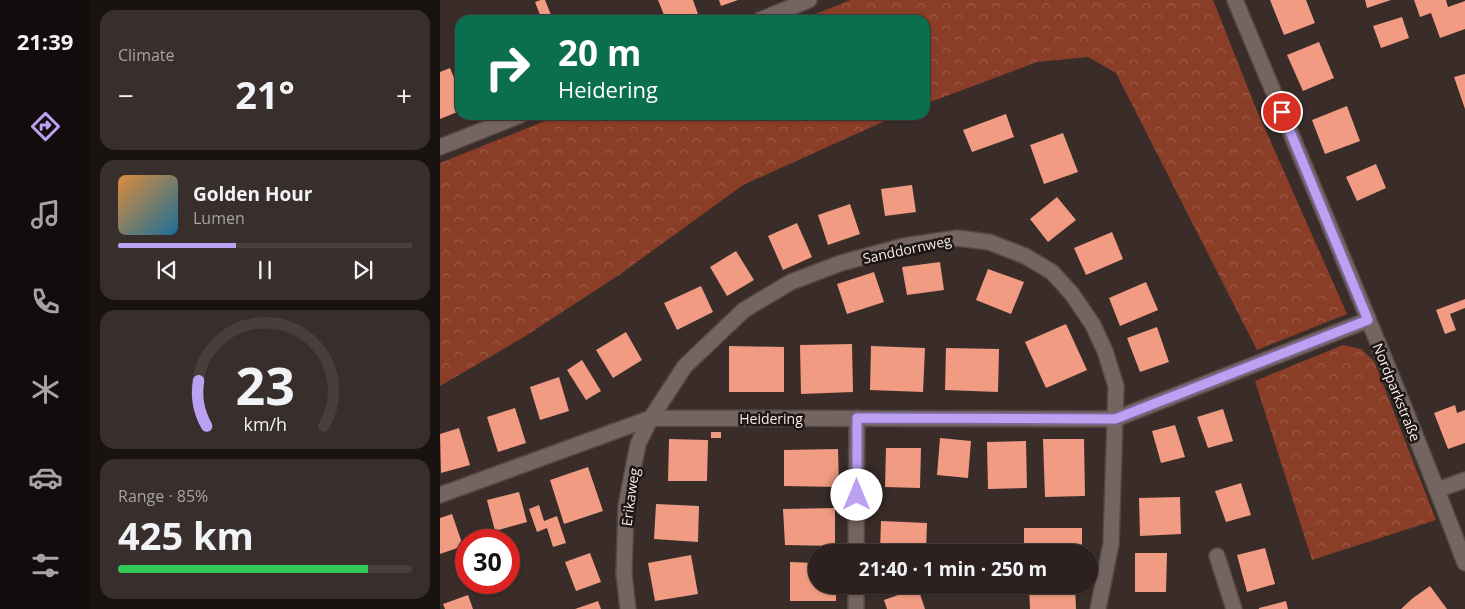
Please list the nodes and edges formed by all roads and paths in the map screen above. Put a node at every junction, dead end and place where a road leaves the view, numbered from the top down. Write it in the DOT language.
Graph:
graph roads {
  1 [pos="810,0"];
  2 [pos="1235,0"];
  3 [pos="772,15"];
  4 [pos="510,120"];
  5 [pos="440,148"];
  6 [pos="1368,320"];
  7 [pos="651,418"];
  8 [pos="857,418"];
  9 [pos="1115,419"];
  10 [pos="1465,480"];
  11 [pos="1438,490"];
  12 [pos="440,495"];
  13 [pos="856,544"];
  14 [pos="1217,556"];
  15 [pos="1465,563"];
  16 [pos="856,594"];
  17 [pos="628,609"];
  18 [pos="856,609"];
  19 [pos="1098,609"];
  20 [pos="1234,609"];
  1 -- 3 [label="street"];
  2 -- 6 [label="street, Nordparkstraße"];
  4 -- 5 [label="street"];
  6 -- 9 [label="street, Heidering"];
  6 -- 11 [label="street, Nordparkstraße"];
  7 -- 8 [label="street, Heidering"];
  7 -- 9 [label="street, Sanddornweg"];
  7 -- 12 [label="street, Heidering"];
  7 -- 17 [label="street, Erikaweg"];
  8 -- 9 [label="street, Heidering"];
  8 -- 13 [label="street"];
  9 -- 19 [label="street"];
  10 -- 11 [label="street"];
  11 -- 15 [label="street, Nordparkstraße"];
  14 -- 20 [label="street"];
  16 -- 18 [label="street"];
}
